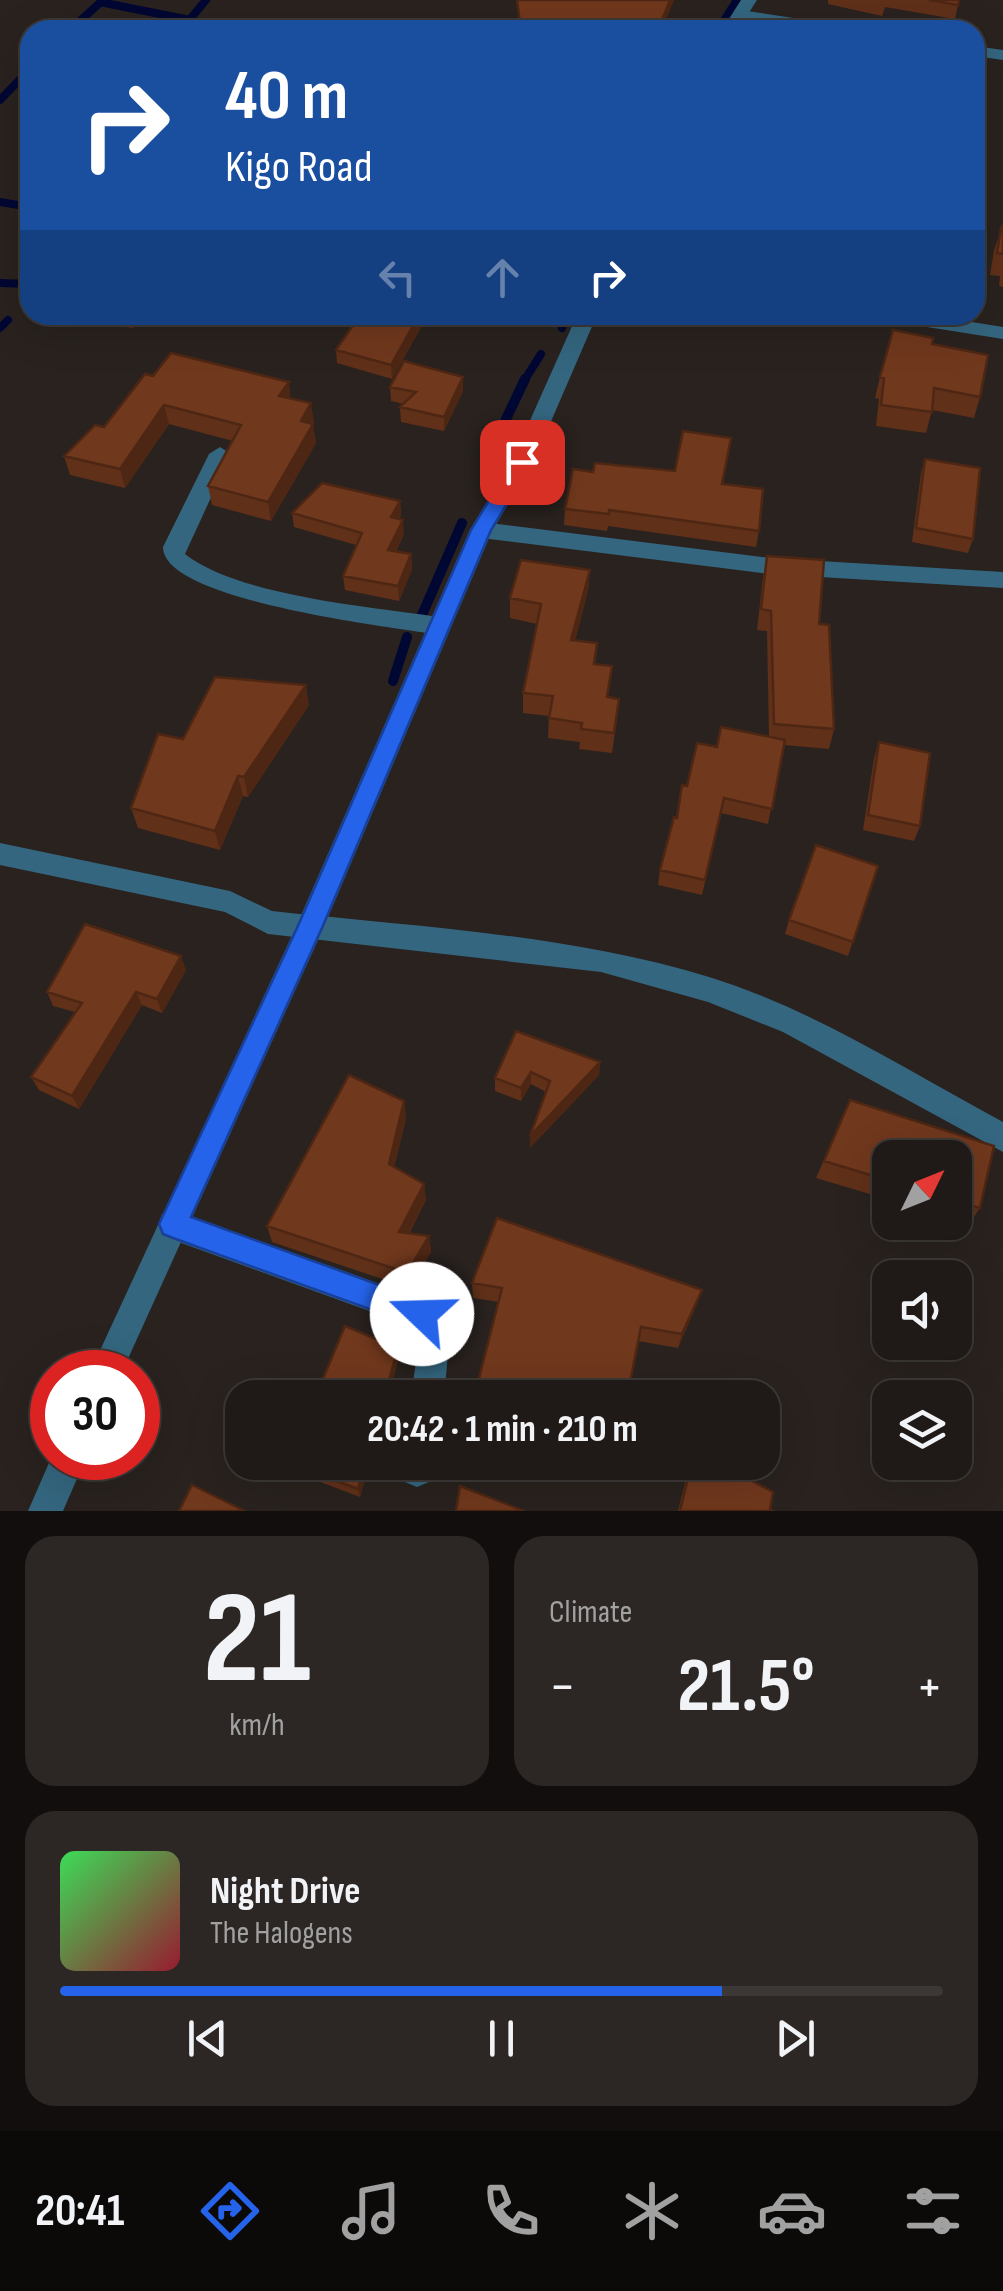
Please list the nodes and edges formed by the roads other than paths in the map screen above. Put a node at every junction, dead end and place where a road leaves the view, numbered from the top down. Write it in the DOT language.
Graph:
graph roads {
  1 [pos="740,15"];
  2 [pos="773,20"];
  3 [pos="583,325"];
  4 [pos="949,325"];
  5 [pos="1003,334"];
  6 [pos="220,454"];
  7 [pos="481,530"];
  8 [pos="1003,580"];
  9 [pos="440,626"];
  10 [pos="0,854"];
  11 [pos="310,928"];
  12 [pos="1003,1138"];
  13 [pos="173,1224"];
  14 [pos="116,1350"];
  15 [pos="430,1380"];
  16 [pos="59,1480"];
  17 [pos="45,1511"];
  1 -- 2 [label="street"];
  3 -- 7 [label="street"];
  4 -- 5 [label="street"];
  6 -- 9 [label="street"];
  7 -- 8 [label="street"];
  7 -- 9 [label="street"];
  9 -- 11 [label="street"];
  10 -- 11 [label="street"];
  11 -- 12 [label="street"];
  11 -- 13 [label="street"];
  13 -- 14 [label="street"];
  13 -- 15 [label="street"];
  16 -- 17 [label="street"];
}
